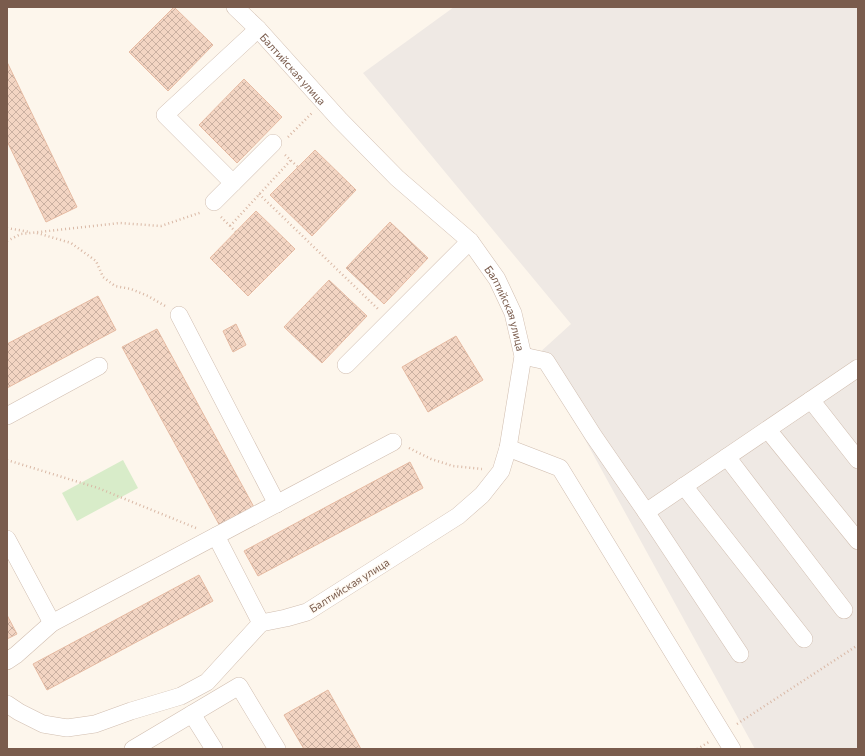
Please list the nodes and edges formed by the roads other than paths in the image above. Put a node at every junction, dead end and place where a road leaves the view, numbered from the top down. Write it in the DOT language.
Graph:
graph roads {
  1 [pos="235,7"];
  2 [pos="258,29"];
  3 [pos="278,143"];
  4 [pos="232,183"];
  5 [pos="211,204"];
  6 [pos="470,241"];
  7 [pos="179,314"];
  8 [pos="523,356"];
  9 [pos="346,365"];
  10 [pos="99,366"];
  11 [pos="858,369"];
  12 [pos="811,400"];
  13 [pos="7,416"];
  14 [pos="768,430"];
  15 [pos="393,442"];
  16 [pos="508,448"];
  17 [pos="727,457"];
  18 [pos="858,460"];
  19 [pos="684,486"];
  20 [pos="277,504"];
  21 [pos="646,512"];
  22 [pos="216,536"];
  23 [pos="7,539"];
  24 [pos="858,541"];
  25 [pos="844,610"];
  26 [pos="52,623"];
  27 [pos="261,623"];
  28 [pos="804,638"];
  29 [pos="740,654"];
  30 [pos="7,661"];
  31 [pos="7,704"];
  32 [pos="192,714"];
  33 [pos="133,749"];
  34 [pos="214,749"];
  35 [pos="277,749"];
  36 [pos="732,749"];
  1 -- 2 [label="street, Балтийская улица"];
  2 -- 4 [label="street"];
  2 -- 6 [label="street, Балтийская улица"];
  3 -- 4 [label="street"];
  4 -- 5 [label="street"];
  6 -- 8 [label="street, Балтийская улица"];
  6 -- 9 [label="street"];
  7 -- 20 [label="street"];
  8 -- 16 [label="street, Балтийская улица"];
  8 -- 21 [label="street"];
  10 -- 13 [label="street"];
  11 -- 12 [label="street"];
  12 -- 14 [label="street"];
  12 -- 18 [label="street"];
  14 -- 17 [label="street"];
  14 -- 24 [label="street"];
  15 -- 20 [label="street"];
  16 -- 27 [label="street, Балтийская улица"];
  16 -- 36 [label="street"];
  17 -- 19 [label="street"];
  17 -- 25 [label="street"];
  19 -- 21 [label="street"];
  19 -- 28 [label="street"];
  20 -- 22 [label="street"];
  21 -- 29 [label="street"];
  22 -- 26 [label="street"];
  22 -- 27 [label="street"];
  23 -- 26 [label="street"];
  26 -- 30 [label="street"];
  27 -- 31 [label="street"];
  32 -- 33 [label="street"];
  32 -- 34 [label="street"];
  32 -- 35 [label="street"];
}
